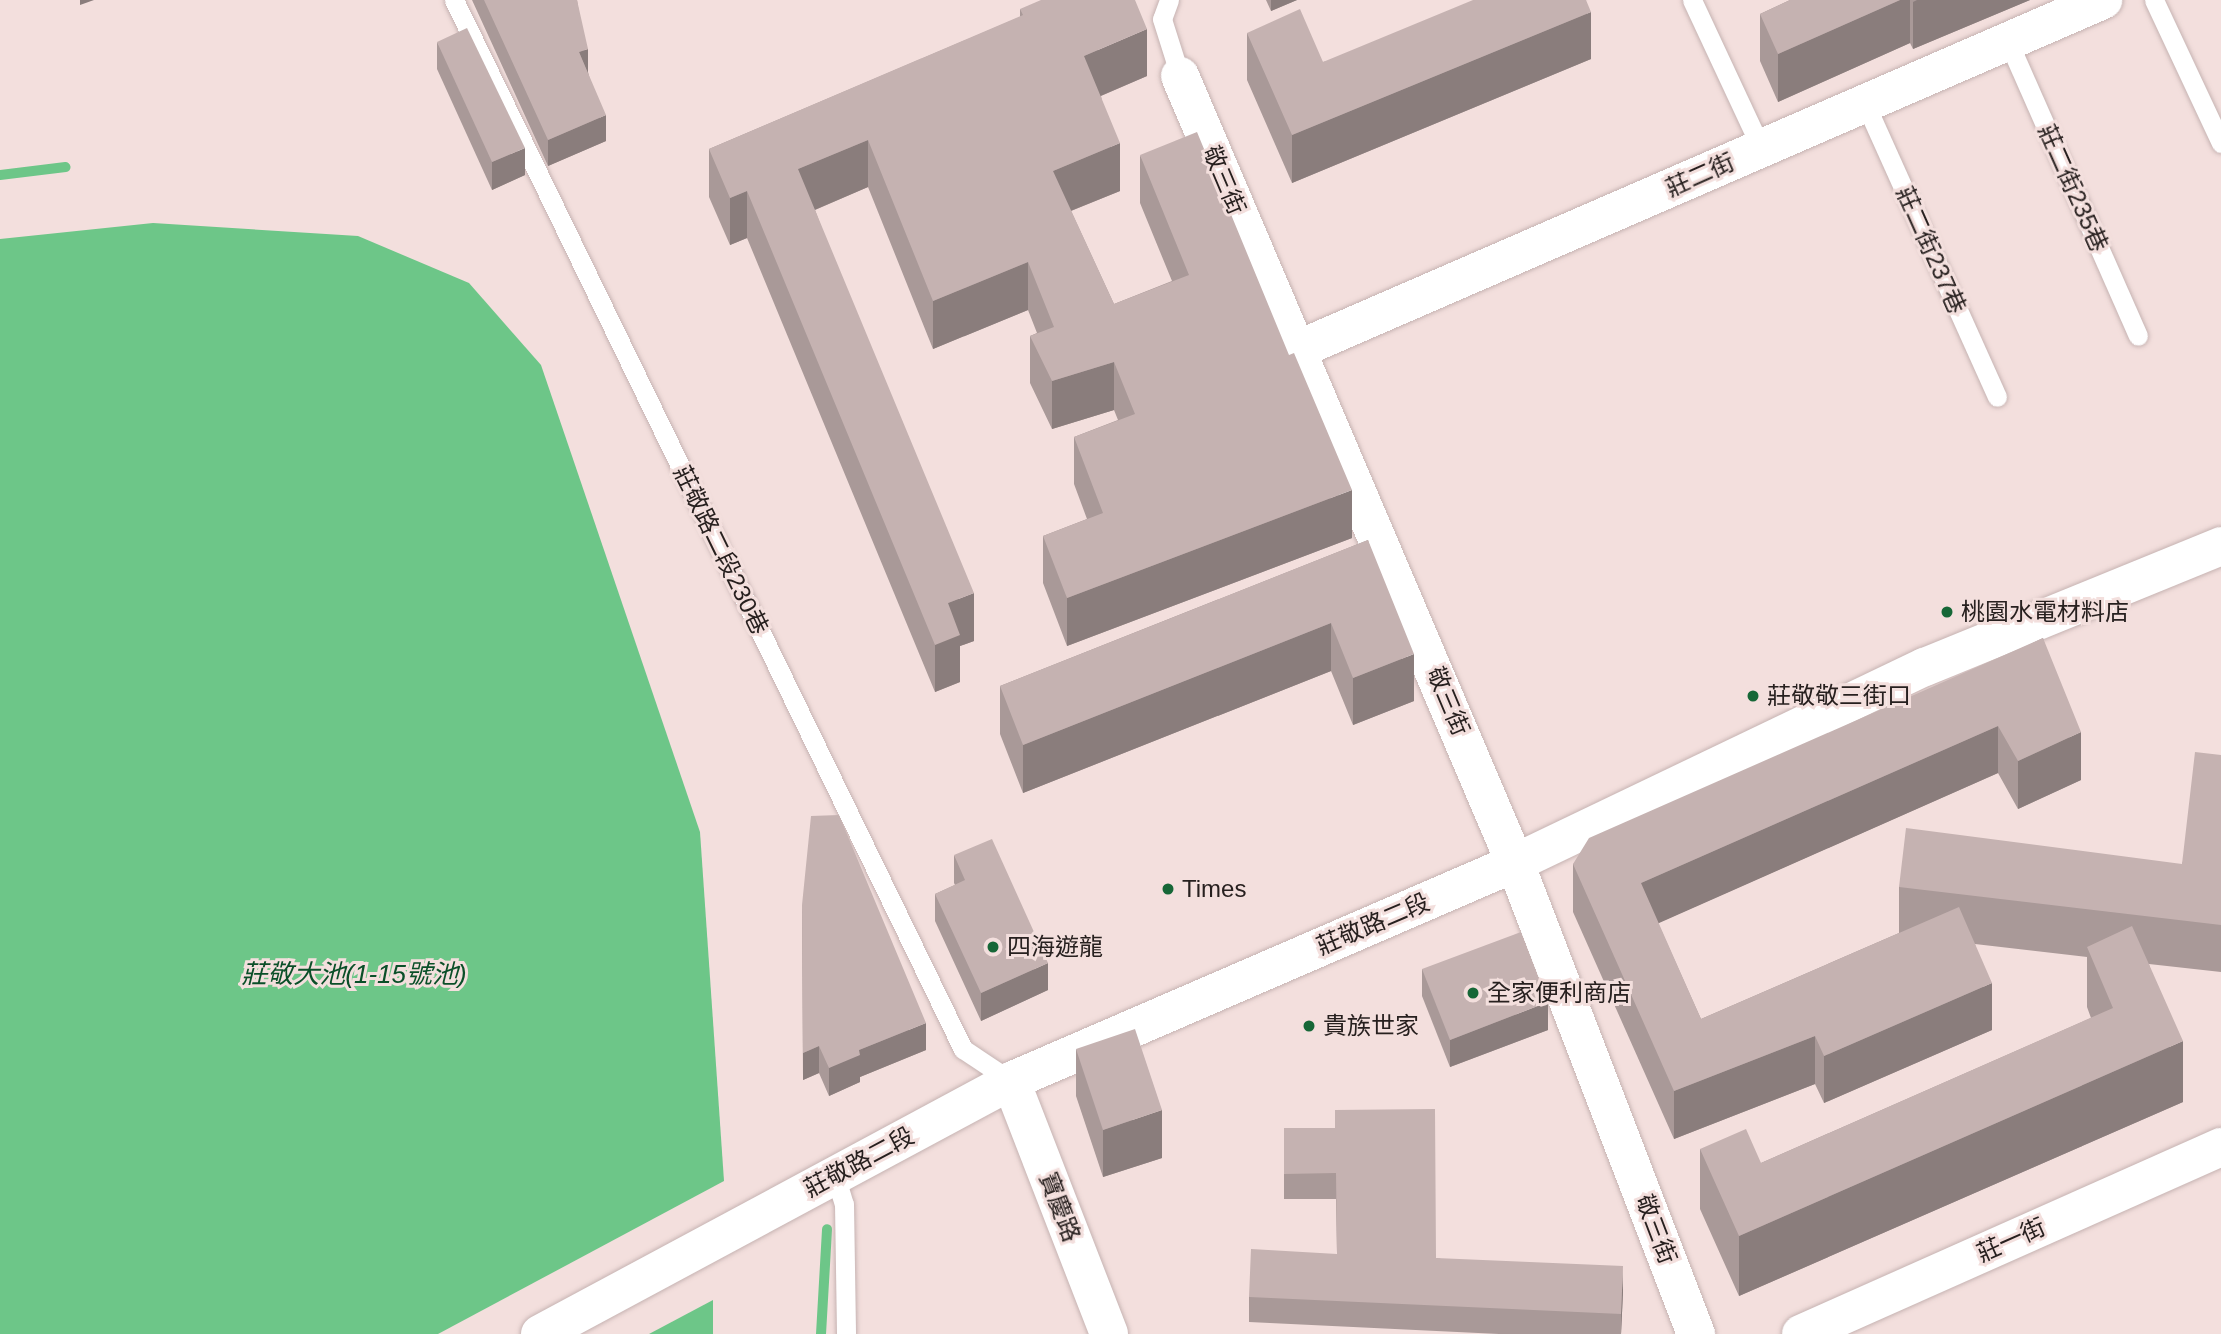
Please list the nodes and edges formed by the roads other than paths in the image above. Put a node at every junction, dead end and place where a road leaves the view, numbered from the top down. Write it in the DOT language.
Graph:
graph roads {
  1 [pos="454,0"];
  2 [pos="1169,0"];
  3 [pos="1692,0"];
  4 [pos="2103,0"];
  5 [pos="2154,0"];
  6 [pos="2008,41"];
  7 [pos="1180,76"];
  8 [pos="1865,103"];
  9 [pos="2221,144"];
  10 [pos="1761,148"];
  11 [pos="2138,336"];
  12 [pos="1297,350"];
  13 [pos="1997,397"];
  14 [pos="2221,547"];
  15 [pos="1515,863"];
  16 [pos="1011,1080"];
  17 [pos="2221,1147"];
  18 [pos="835,1175"];
  19 [pos="540,1334"];
  20 [pos="846,1334"];
  21 [pos="1109,1334"];
  22 [pos="1696,1334"];
  23 [pos="1801,1334"];
  1 -- 16 [label="lane, 莊敬路二段230巷"];
  2 -- 7 [label="lane"];
  3 -- 10 [label="lane"];
  4 -- 6 [label="street, 莊二街"];
  5 -- 9 [label="lane"];
  6 -- 8 [label="street, 莊二街"];
  6 -- 11 [label="lane, 莊二街235巷"];
  7 -- 12 [label="street, 敬三街"];
  8 -- 10 [label="street, 莊二街"];
  8 -- 13 [label="lane, 莊二街237巷"];
  10 -- 12 [label="street, 莊二街"];
  12 -- 15 [label="street, 敬三街"];
  14 -- 15 [label="street, 莊敬路二段"];
  15 -- 16 [label="street, 莊敬路二段"];
  15 -- 22 [label="street, 敬三街"];
  16 -- 18 [label="street, 莊敬路二段"];
  16 -- 21 [label="street, 寶慶路"];
  17 -- 23 [label="street, 莊一街"];
  18 -- 19 [label="street, 莊敬路二段"];
  18 -- 20 [label="lane"];
}
